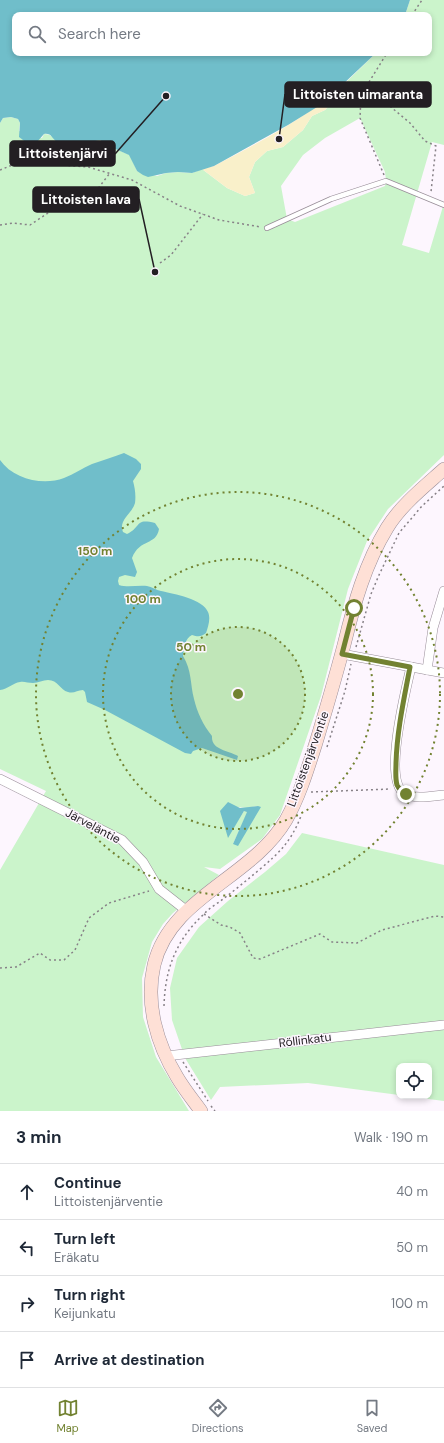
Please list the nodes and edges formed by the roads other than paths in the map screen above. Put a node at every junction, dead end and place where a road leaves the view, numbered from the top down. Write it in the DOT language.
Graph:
graph roads {
  1 [pos="444,205"];
  2 [pos="267,228"];
  3 [pos="444,468"];
  4 [pos="444,591"];
  5 [pos="348,655"];
  6 [pos="410,667"];
  7 [pos="427,670"];
  8 [pos="444,673"];
  9 [pos="0,779"];
  10 [pos="444,795"];
  11 [pos="187,911"];
  12 [pos="444,1025"];
  13 [pos="173,1055"];
  14 [pos="201,1111"];
  1 -- 2 [label="lane"];
  3 -- 5 [label="street, Littoistenjärventie"];
  4 -- 7 [label="street"];
  5 -- 6 [label="street"];
  5 -- 11 [label="street, Littoistenjärventie"];
  6 -- 7 [label="street"];
  6 -- 10 [label="street"];
  7 -- 8 [label="street"];
  9 -- 11 [label="street, Järveläntie"];
  11 -- 13 [label="street, Littoistenjärventie"];
  12 -- 13 [label="street, Röllinkatu"];
  13 -- 14 [label="street, Littoistenjärventie"];
}
